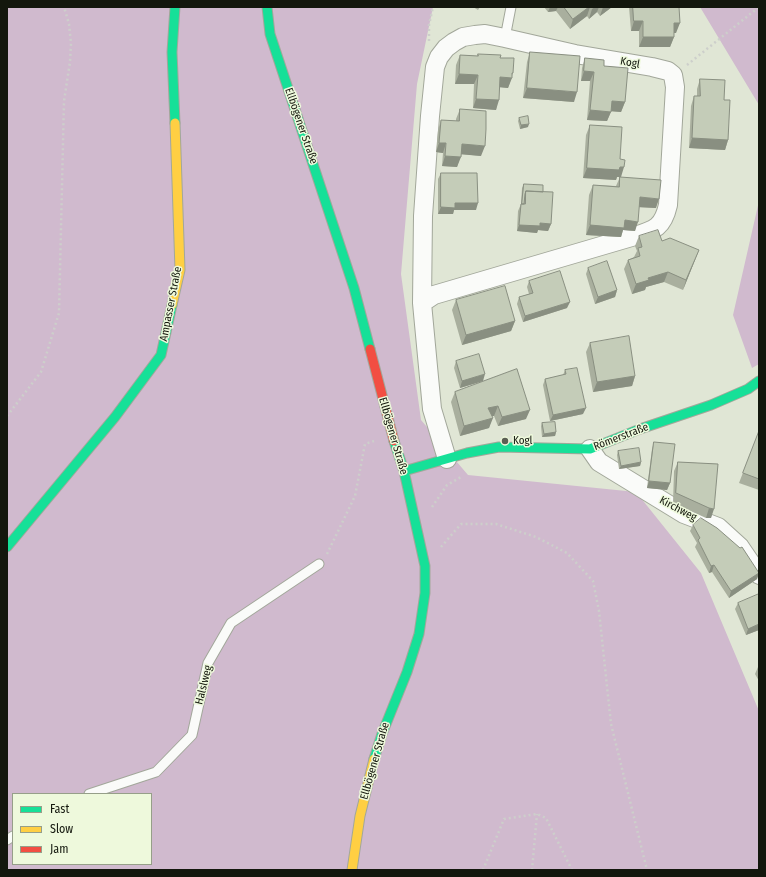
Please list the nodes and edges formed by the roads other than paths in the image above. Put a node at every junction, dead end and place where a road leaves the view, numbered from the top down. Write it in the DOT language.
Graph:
graph roads {
  1 [pos="175,7"];
  2 [pos="267,7"];
  3 [pos="511,7"];
  4 [pos="505,38"];
  5 [pos="422,303"];
  6 [pos="759,381"];
  7 [pos="590,449"];
  8 [pos="447,458"];
  9 [pos="404,471"];
  10 [pos="7,547"];
  11 [pos="319,564"];
  12 [pos="759,575"];
  13 [pos="91,793"];
  14 [pos="352,870"];
  1 -- 10 [label="main road, Ampasser Straße"];
  2 -- 9 [label="main road, Ellbögener Straße"];
  3 -- 4 [label="lane"];
  4 -- 5 [label="street, Kogl"];
  4 -- 5 [label="street, Kogl"];
  5 -- 8 [label="street, Kogl"];
  6 -- 7 [label="main road, Römerstraße"];
  7 -- 8 [label="main road, Römerstraße"];
  7 -- 12 [label="street, Kirchweg"];
  8 -- 9 [label="main road, Römerstraße"];
  9 -- 14 [label="main road, Ellbögener Straße"];
  11 -- 13 [label="lane, Halslweg"];
}
